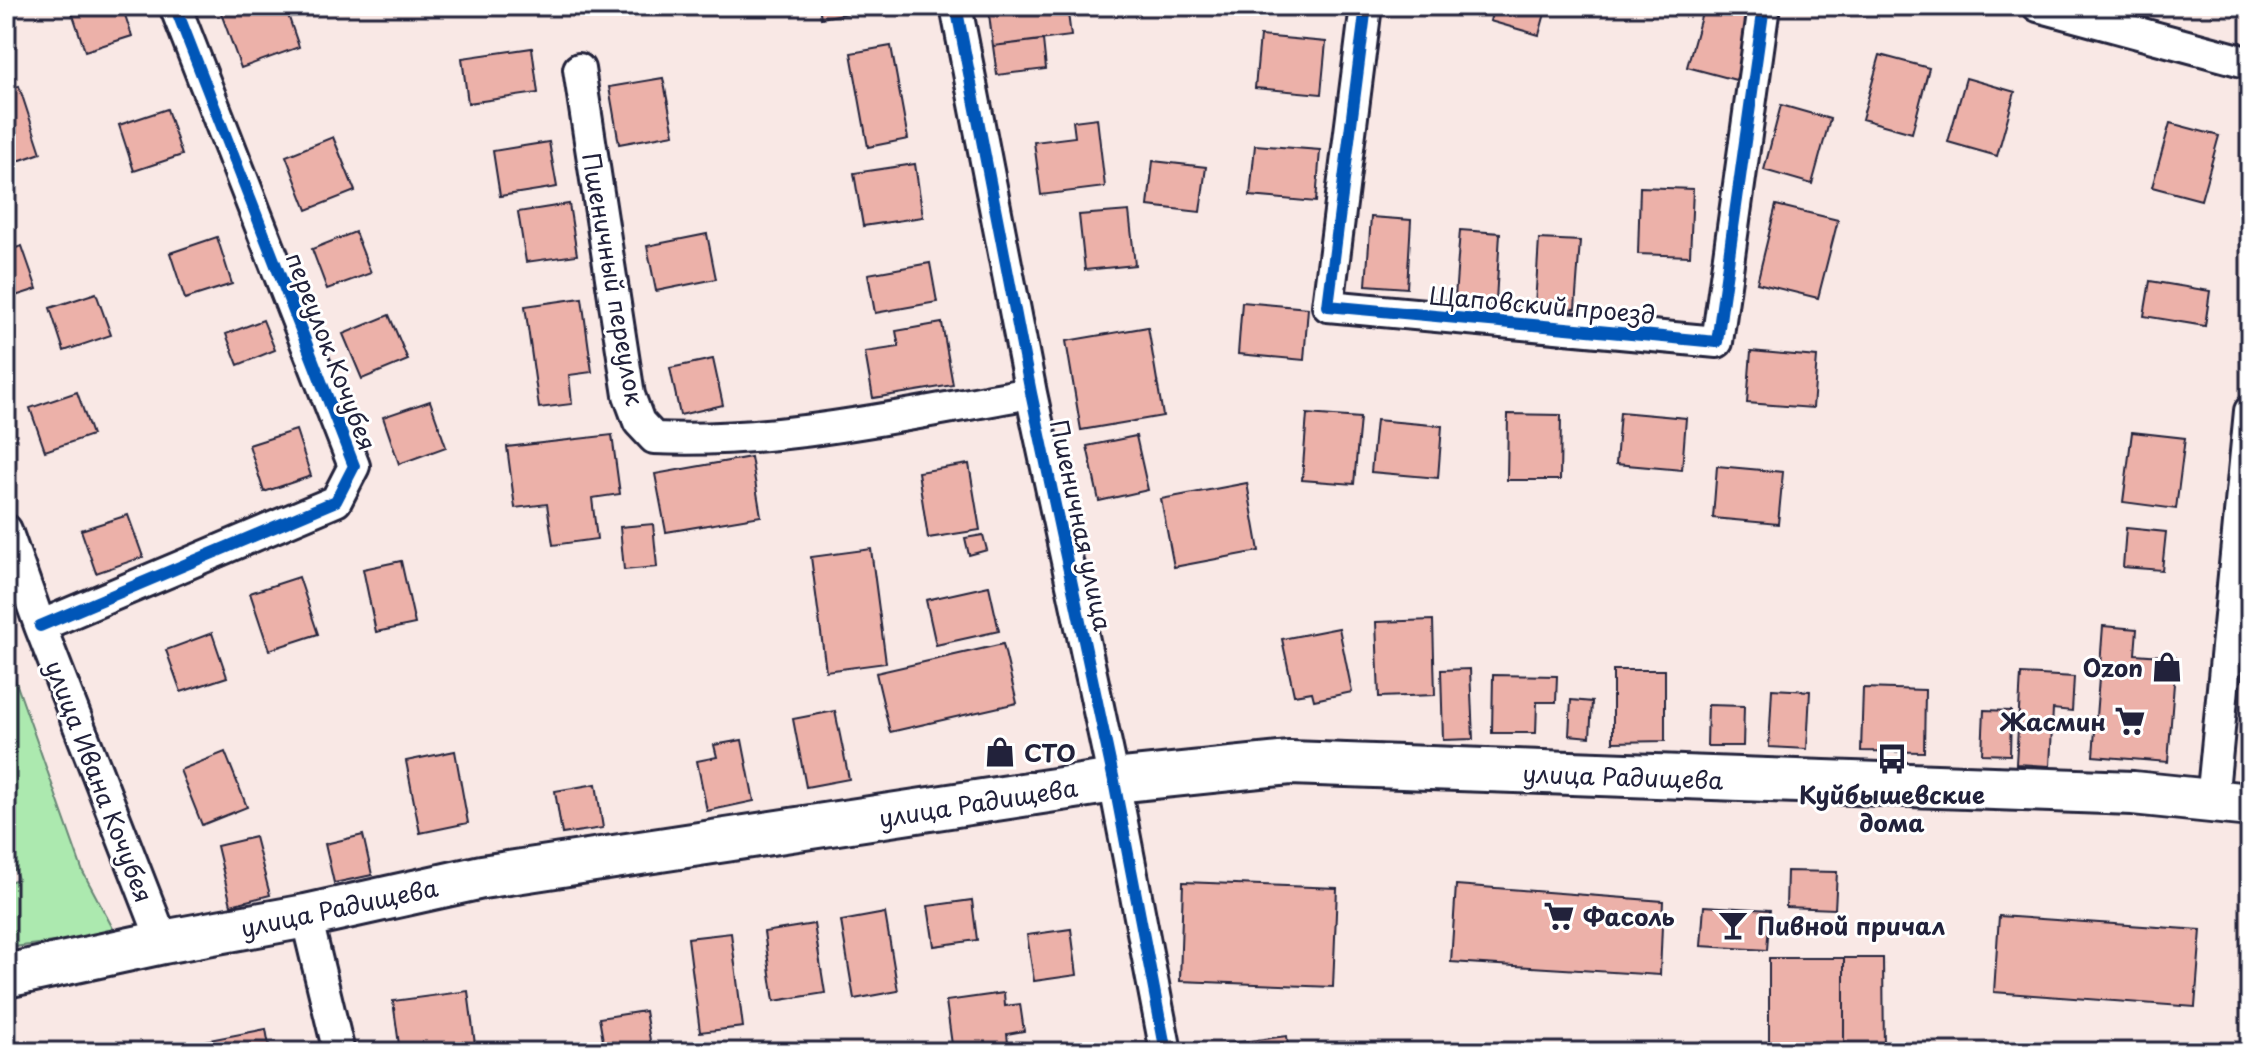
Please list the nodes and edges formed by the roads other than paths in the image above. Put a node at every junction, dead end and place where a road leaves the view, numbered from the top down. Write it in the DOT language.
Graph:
graph roads {
  1 [pos="175,6"];
  2 [pos="956,6"];
  3 [pos="1366,6"];
  4 [pos="1764,6"];
  5 [pos="2038,6"];
  6 [pos="2250,63"];
  7 [pos="579,69"];
  8 [pos="1031,393"];
  9 [pos="2250,411"];
  10 [pos="2248,459"];
  11 [pos="6,530"];
  12 [pos="40,626"];
  13 [pos="1114,781"];
  14 [pos="2231,803"];
  15 [pos="306,916"];
  16 [pos="163,942"];
  17 [pos="6,976"];
  18 [pos="339,1052"];
  19 [pos="1166,1052"];
  1 -- 12 [label="street, переулок Кочубея"];
  2 -- 8 [label="street, Пшеничная улица"];
  3 -- 4 [label="street, Щаповский проезд"];
  5 -- 6 [label="street"];
  7 -- 8 [label="street, Пшеничный переулок"];
  8 -- 13 [label="street, Пшеничная улица"];
  9 -- 10 [label="street"];
  10 -- 14 [label="street"];
  11 -- 12 [label="street, улица Ивана Кочубея"];
  12 -- 16 [label="street, улица Ивана Кочубея"];
  13 -- 14 [label="main road, улица Радищева"];
  13 -- 15 [label="main road, улица Радищева"];
  13 -- 19 [label="street, Пшеничная улица"];
  15 -- 16 [label="main road, улица Радищева"];
  15 -- 18 [label="street"];
  16 -- 17 [label="main road, улица Радищева"];
}
